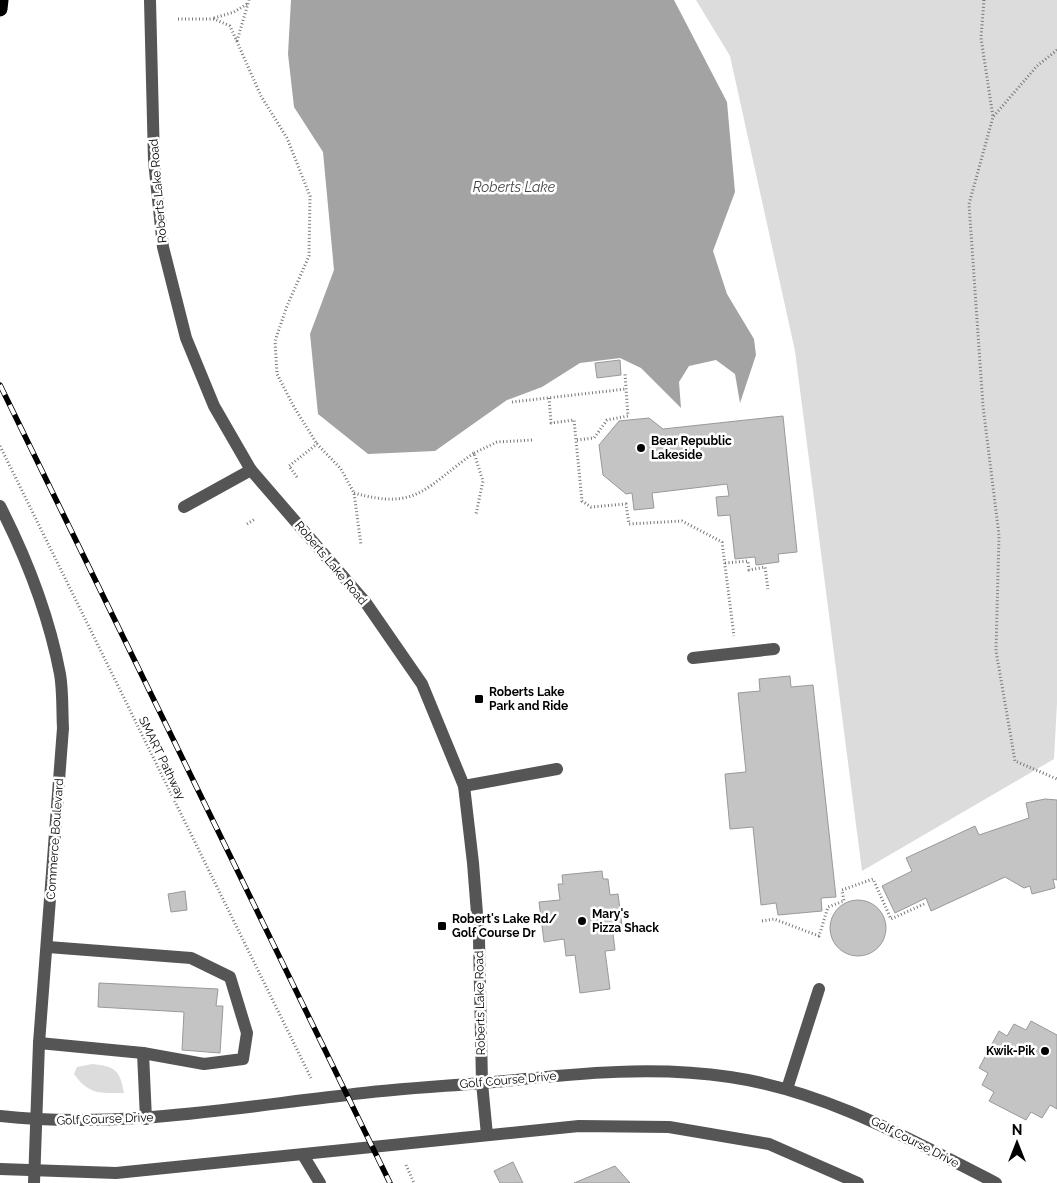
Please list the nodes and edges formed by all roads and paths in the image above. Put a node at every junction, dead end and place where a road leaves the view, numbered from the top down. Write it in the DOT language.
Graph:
graph roads {
  1 [pos="1,0"];
  2 [pos="150,0"];
  3 [pos="984,0"];
  4 [pos="248,2"];
  5 [pos="0,9"];
  6 [pos="178,19"];
  7 [pos="214,19"];
  8 [pos="237,42"];
  9 [pos="1057,50"];
  10 [pos="993,117"];
  11 [pos="624,374"];
  12 [pos="626,389"];
  13 [pos="549,398"];
  14 [pos="512,402"];
  15 [pos="533,440"];
  16 [pos="577,440"];
  17 [pos="317,444"];
  18 [pos="0,446"];
  19 [pos="474,453"];
  20 [pos="251,470"];
  21 [pos="297,477"];
  22 [pos="354,494"];
  23 [pos="0,506"];
  24 [pos="184,506"];
  25 [pos="476,514"];
  26 [pos="255,519"];
  27 [pos="247,524"];
  28 [pos="361,544"];
  29 [pos="725,563"];
  30 [pos="768,589"];
  31 [pos="734,637"];
  32 [pos="774,649"];
  33 [pos="693,658"];
  34 [pos="557,769"];
  35 [pos="1057,779"];
  36 [pos="464,786"];
  37 [pos="924,904"];
  38 [pos="762,921"];
  39 [pos="48,947"];
  40 [pos="819,988"];
  41 [pos="40,1043"];
  42 [pos="143,1053"];
  43 [pos="312,1078"];
  44 [pos="482,1083"];
  45 [pos="787,1089"];
  46 [pos="0,1116"];
  47 [pos="146,1119"];
  48 [pos="36,1120"];
  49 [pos="488,1135"];
  50 [pos="303,1155"];
  51 [pos="406,1165"];
  52 [pos="0,1169"];
  53 [pos="35,1177"];
  54 [pos="320,1183"];
  55 [pos="414,1183"];
  56 [pos="858,1183"];
  57 [pos="996,1183"];
  1 -- 5 [label="highway"];
  2 -- 20 [label="street, Roberts Lake Road"];
  3 -- 10 [label="path"];
  4 -- 7 [label="path"];
  4 -- 8 [label="path"];
  6 -- 7 [label="path"];
  7 -- 8 [label="path"];
  8 -- 17 [label="path"];
  9 -- 10 [label="path"];
  10 -- 35 [label="path"];
  11 -- 12 [label="path"];
  12 -- 13 [label="path"];
  12 -- 16 [label="path"];
  13 -- 14 [label="path"];
  13 -- 16 [label="path"];
  15 -- 19 [label="path"];
  16 -- 29 [label="path"];
  17 -- 21 [label="path"];
  17 -- 22 [label="path"];
  18 -- 43 [label="path, SMART Pathway"];
  19 -- 22 [label="path"];
  19 -- 25 [label="path"];
  20 -- 24 [label="street"];
  20 -- 36 [label="street, Roberts Lake Road"];
  22 -- 28 [label="path"];
  23 -- 39 [label="street, Commerce Boulevard"];
  26 -- 27 [label="path"];
  29 -- 30 [label="path"];
  29 -- 31 [label="path"];
  32 -- 33 [label="street"];
  34 -- 36 [label="street"];
  36 -- 44 [label="street, Roberts Lake Road"];
  37 -- 38 [label="path"];
  39 -- 41 [label="street, Commerce Boulevard"];
  39 -- 42 [label="street"];
  40 -- 45 [label="street"];
  41 -- 42 [label="street"];
  41 -- 48 [label="street, Commerce Boulevard"];
  42 -- 47 [label="street"];
  44 -- 45 [label="street, Golf Course Drive"];
  44 -- 47 [label="street, Golf Course Drive"];
  44 -- 49 [label="street, Roberts Lake Road"];
  45 -- 57 [label="street, Golf Course Drive"];
  46 -- 48 [label="street, Golf Course Drive"];
  47 -- 48 [label="street, Golf Course Drive"];
  48 -- 53 [label="street, Commerce Boulevard"];
  49 -- 50 [label="street"];
  49 -- 56 [label="street"];
  50 -- 53 [label="street"];
  50 -- 54 [label="street"];
  51 -- 55 [label="path"];
  52 -- 53 [label="street"];
}
